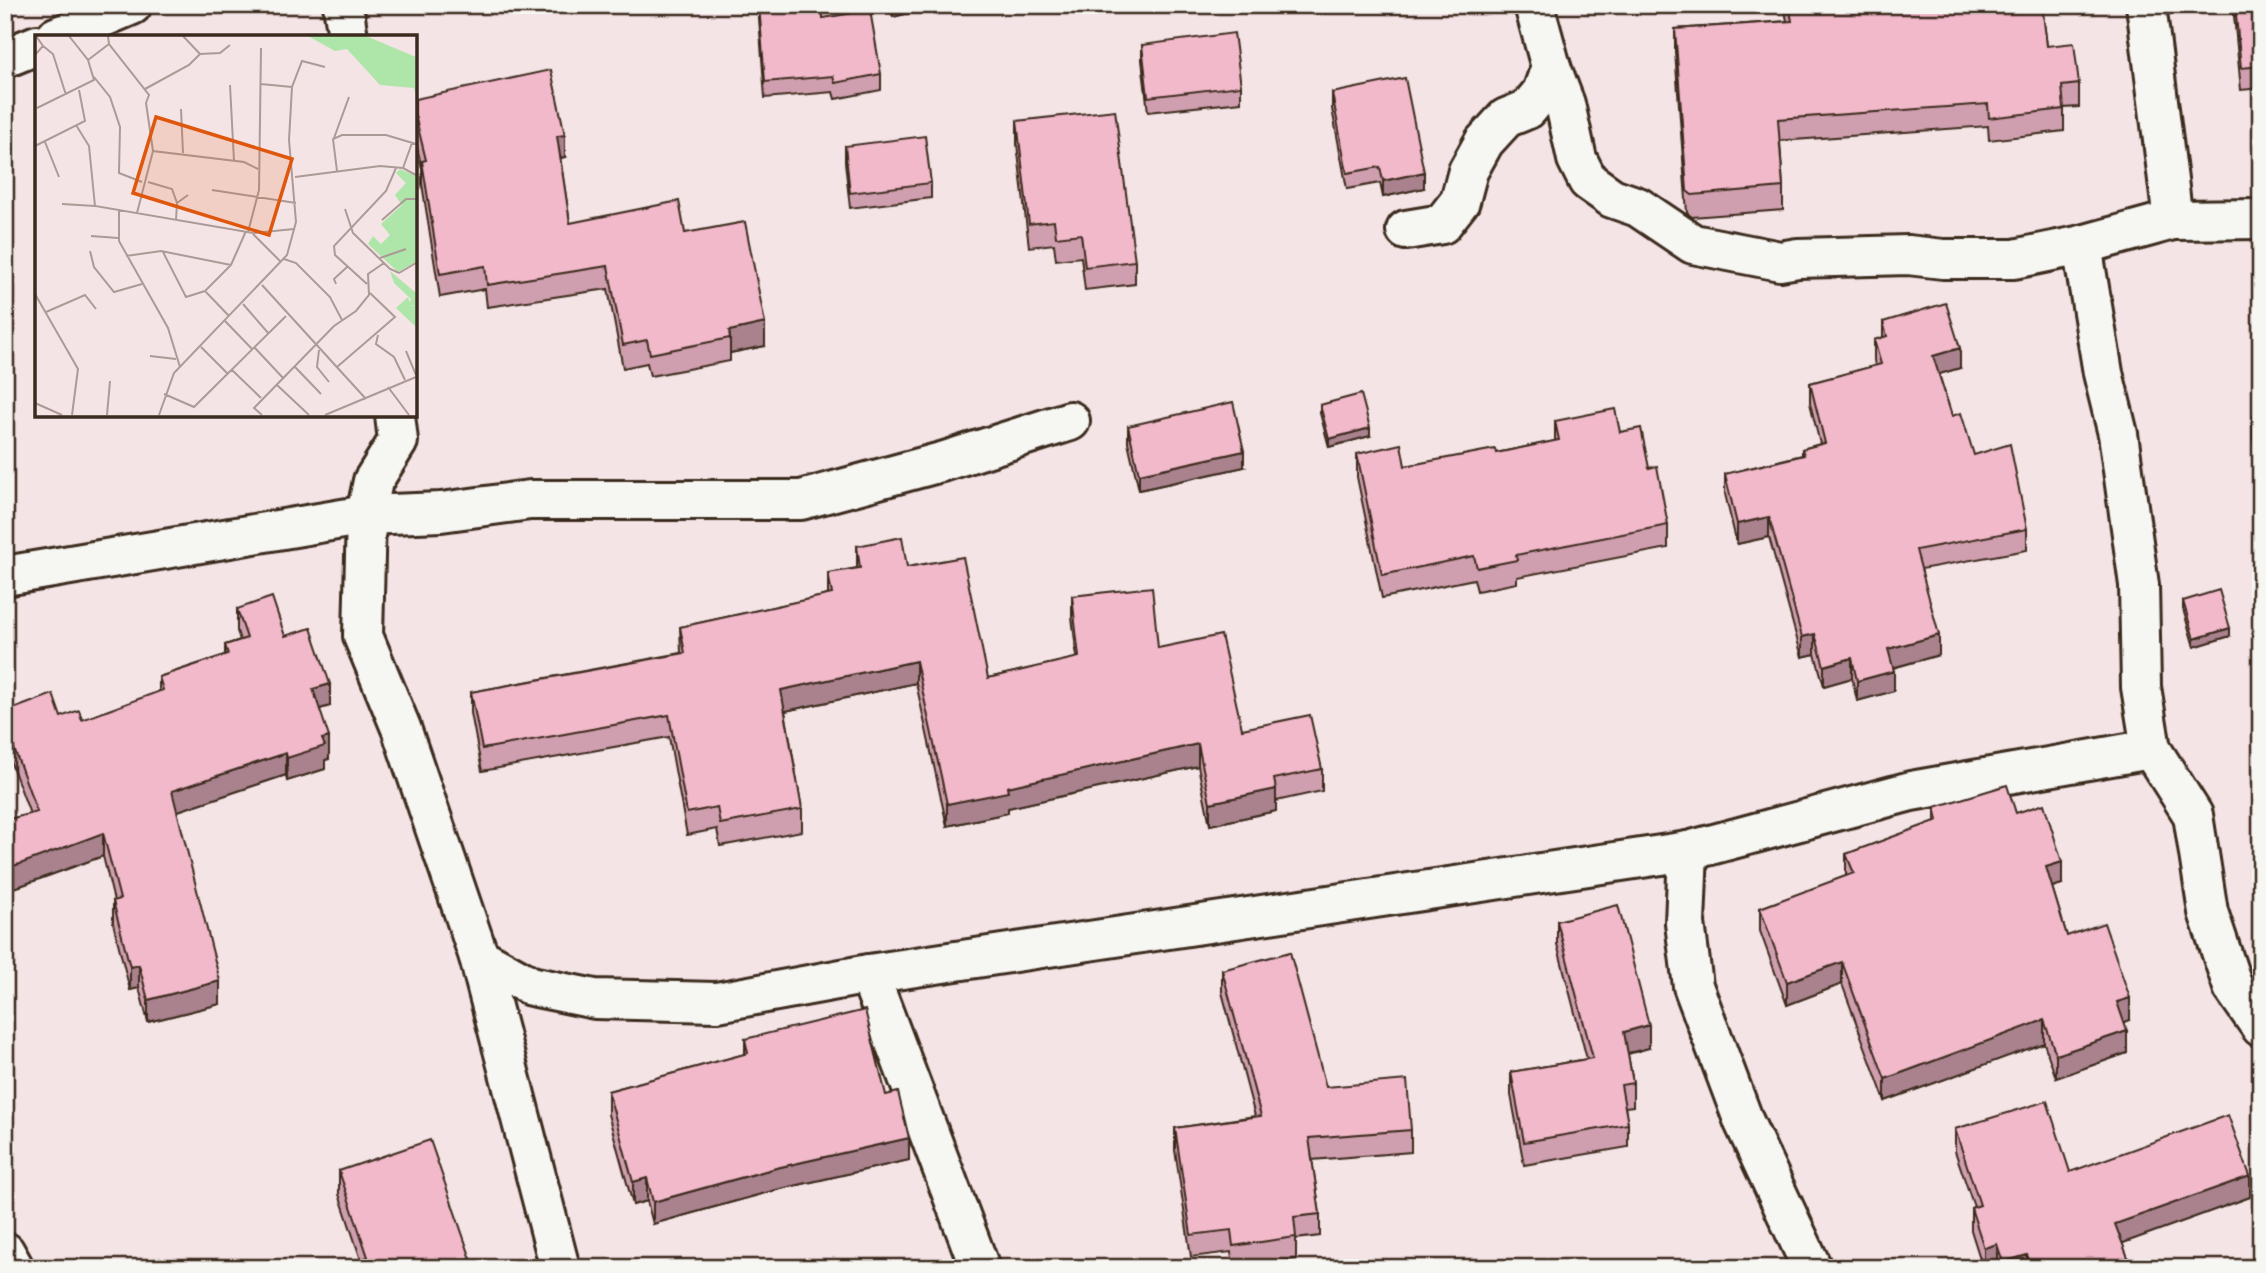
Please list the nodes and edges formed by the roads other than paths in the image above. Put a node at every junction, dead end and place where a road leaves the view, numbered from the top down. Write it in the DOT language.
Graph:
graph roads {
  1 [pos="132,5"];
  2 [pos="343,5"];
  3 [pos="1534,5"];
  4 [pos="2146,5"];
  5 [pos="61,35"];
  6 [pos="348,35"];
  7 [pos="35,46"];
  8 [pos="5,58"];
  9 [pos="1551,67"];
  10 [pos="2261,219"];
  11 [pos="2173,220"];
  12 [pos="1406,230"];
  13 [pos="2082,245"];
  14 [pos="395,416"];
  15 [pos="1070,421"];
  16 [pos="366,515"];
  17 [pos="5,576"];
  18 [pos="2151,748"];
  19 [pos="1688,851"];
  20 [pos="479,957"];
  21 [pos="869,974"];
  22 [pos="2261,1027"];
  23 [pos="5,1252"];
  24 [pos="14,1268"];
  25 [pos="560,1268"];
  26 [pos="980,1268"];
  27 [pos="1812,1268"];
  1 -- 5 [label="street"];
  2 -- 6 [label="street"];
  3 -- 9 [label="street"];
  4 -- 11 [label="street"];
  7 -- 8 [label="street"];
  9 -- 12 [label="street"];
  9 -- 13 [label="street"];
  10 -- 11 [label="street"];
  11 -- 13 [label="street"];
  13 -- 18 [label="street"];
  14 -- 16 [label="street"];
  15 -- 16 [label="street"];
  16 -- 17 [label="street"];
  16 -- 20 [label="street"];
  18 -- 19 [label="street"];
  18 -- 22 [label="street"];
  19 -- 21 [label="street"];
  19 -- 27 [label="street"];
  20 -- 21 [label="street"];
  20 -- 25 [label="street"];
  21 -- 26 [label="street"];
  23 -- 24 [label="street"];
}
